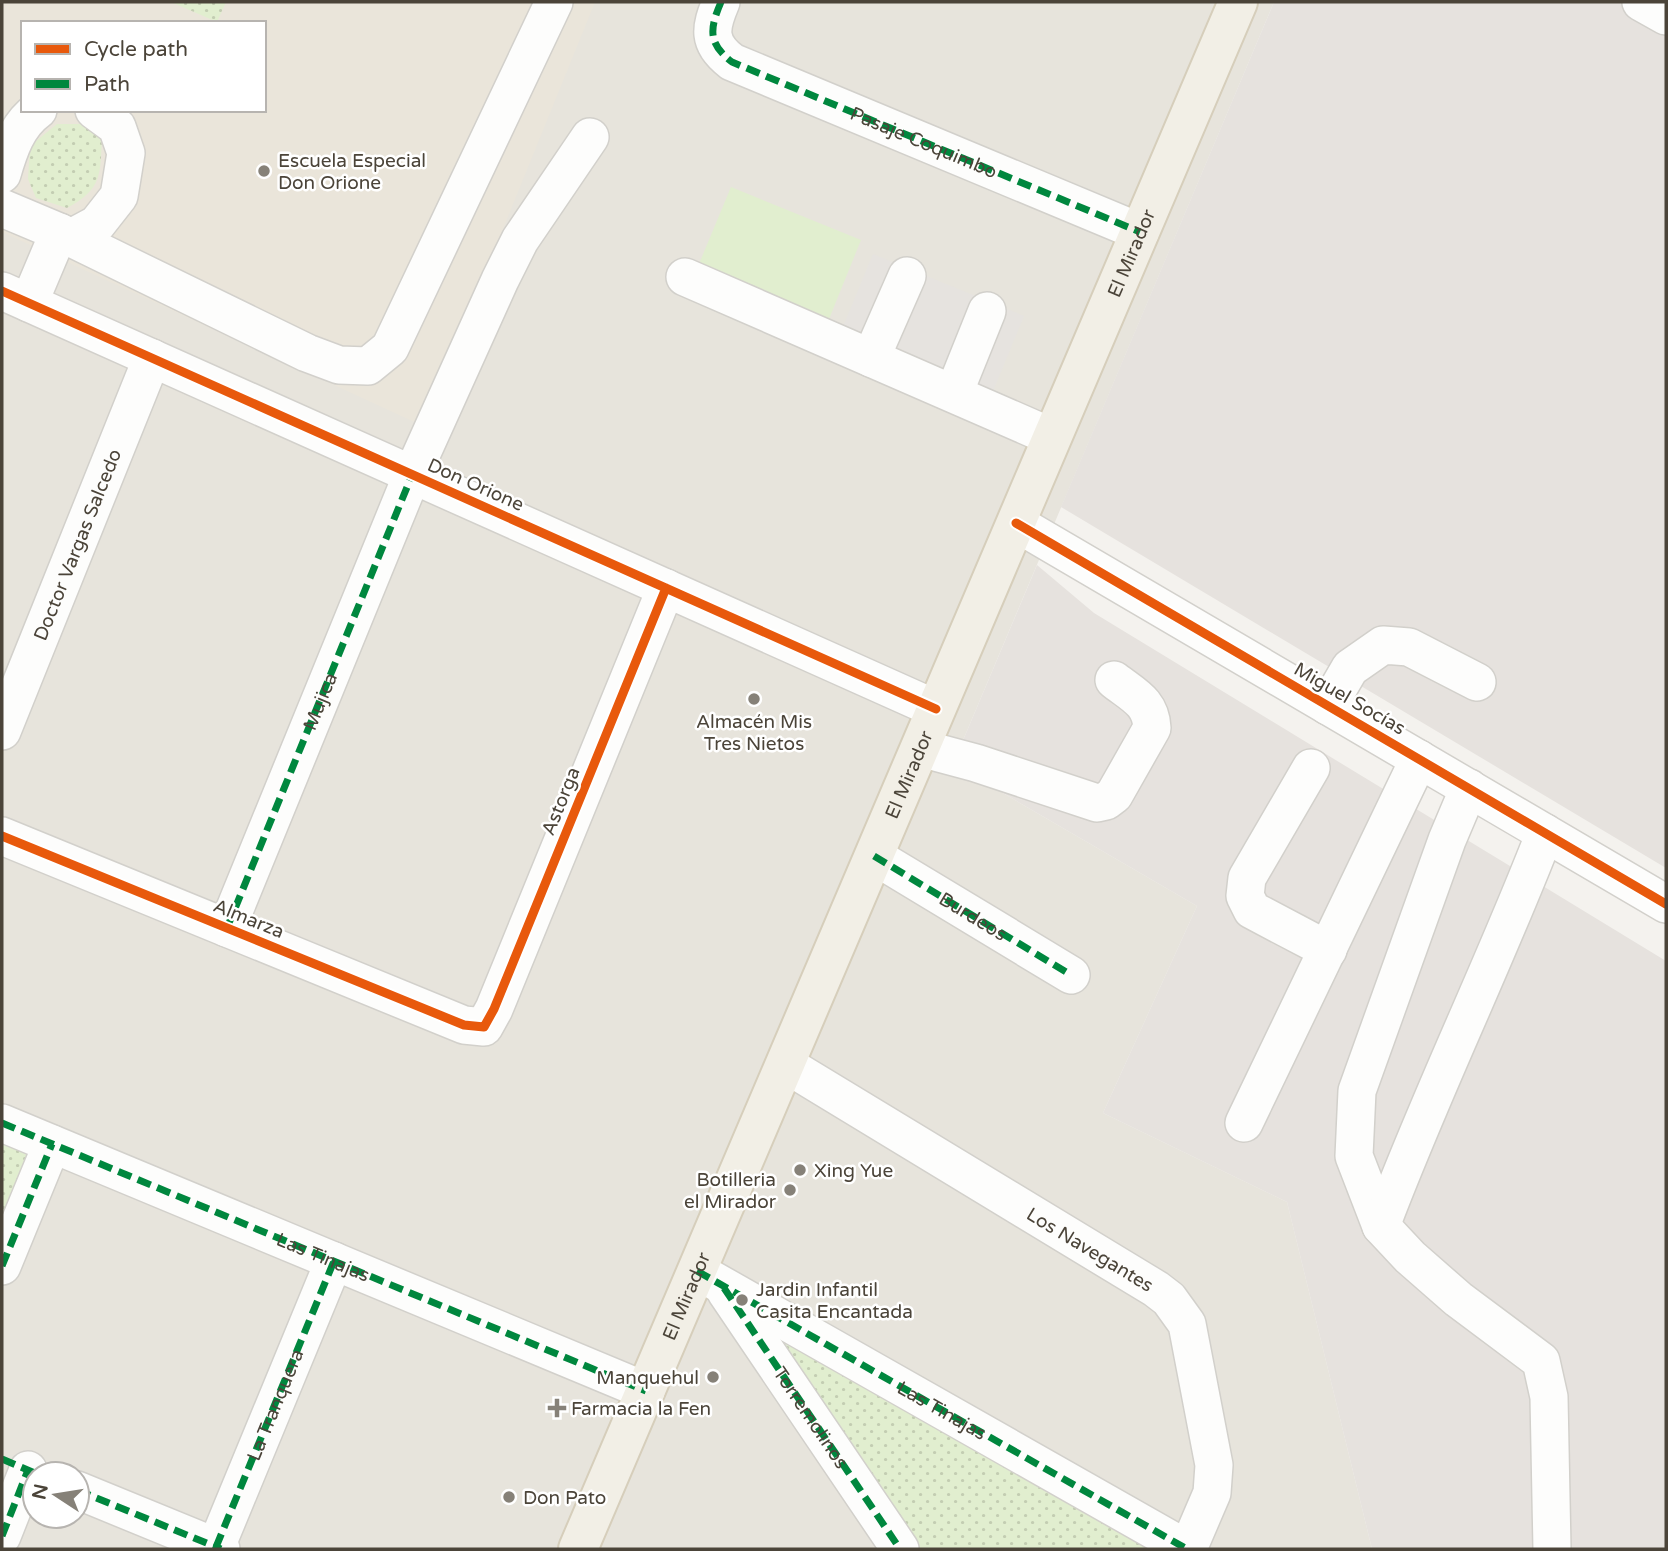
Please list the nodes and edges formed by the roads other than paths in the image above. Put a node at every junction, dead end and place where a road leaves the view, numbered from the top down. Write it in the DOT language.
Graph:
graph roads {
  1 [pos="554,2"];
  2 [pos="721,2"];
  3 [pos="1238,2"];
  4 [pos="1642,2"];
  5 [pos="1666,16"];
  6 [pos="35,112"];
  7 [pos="97,112"];
  8 [pos="590,137"];
  9 [pos="2,174"];
  10 [pos="2,208"];
  11 [pos="1139,232"];
  12 [pos="65,235"];
  13 [pos="685,276"];
  14 [pos="907,276"];
  15 [pos="15,297"];
  16 [pos="987,311"];
  17 [pos="152,358"];
  18 [pos="872,358"];
  19 [pos="954,393"];
  20 [pos="1052,437"];
  21 [pos="412,475"];
  22 [pos="1016,523"];
  23 [pos="666,588"];
  24 [pos="1114,680"];
  25 [pos="1477,682"];
  26 [pos="1328,706"];
  27 [pos="936,709"];
  28 [pos="2,731"];
  29 [pos="920,748"];
  30 [pos="1419,759"];
  31 [pos="1311,768"];
  32 [pos="1469,788"];
  33 [pos="1545,833"];
  34 [pos="2,836"];
  35 [pos="874,856"];
  36 [pos="1666,904"];
  37 [pos="227,928"];
  38 [pos="1328,950"];
  39 [pos="1071,975"];
  40 [pos="484,1027"];
  41 [pos="785,1064"];
  42 [pos="2,1123"];
  43 [pos="1244,1123"];
  44 [pos="52,1144"];
  45 [pos="1381,1226"];
  46 [pos="334,1261"];
  47 [pos="2,1266"];
  48 [pos="710,1279"];
  49 [pos="646,1391"];
  50 [pos="21,1471"];
  51 [pos="91,1496"];
  52 [pos="2,1536"];
  53 [pos="218,1548"];
  54 [pos="579,1549"];
  55 [pos="900,1549"];
  56 [pos="1188,1549"];
  57 [pos="1552,1549"];
  1 -- 12 [label="street"];
  2 -- 11 [label="street, Pasaje Coquimbo"];
  3 -- 11 [label="main road, El Mirador"];
  4 -- 5 [label="street"];
  6 -- 9 [label="street"];
  7 -- 12 [label="street"];
  8 -- 21 [label="street, Mujica"];
  10 -- 12 [label="street"];
  11 -- 20 [label="main road, El Mirador"];
  12 -- 15 [label="street"];
  13 -- 18 [label="street"];
  14 -- 18 [label="street"];
  15 -- 17 [label="street, Don Orione"];
  16 -- 19 [label="street"];
  17 -- 21 [label="street, Don Orione"];
  17 -- 28 [label="street, Doctor Vargas Salcedo"];
  18 -- 19 [label="street"];
  19 -- 20 [label="street"];
  20 -- 22 [label="main road, El Mirador"];
  21 -- 23 [label="street, Don Orione"];
  21 -- 37 [label="street, Mujica"];
  22 -- 26 [label="street, Miguel Socías"];
  22 -- 27 [label="main road, El Mirador"];
  23 -- 27 [label="street, Don Orione"];
  23 -- 40 [label="street, Astorga"];
  24 -- 29 [label="street"];
  25 -- 26 [label="street"];
  26 -- 30 [label="street, Miguel Socías"];
  27 -- 29 [label="main road, El Mirador"];
  29 -- 35 [label="main road, El Mirador"];
  30 -- 32 [label="street, Miguel Socías"];
  30 -- 38 [label="street"];
  31 -- 38 [label="street"];
  32 -- 33 [label="street, Miguel Socías"];
  32 -- 45 [label="street"];
  33 -- 36 [label="street, Miguel Socías"];
  33 -- 45 [label="street"];
  34 -- 37 [label="street, Almarza"];
  35 -- 39 [label="street, Burdeos"];
  35 -- 41 [label="main road, El Mirador"];
  37 -- 40 [label="street, Almarza"];
  38 -- 43 [label="street"];
  41 -- 48 [label="main road, El Mirador"];
  41 -- 56 [label="street, Los Navegantes"];
  42 -- 44 [label="street, Las Tinajas"];
  44 -- 46 [label="street, Las Tinajas"];
  44 -- 47 [label="street"];
  45 -- 57 [label="street"];
  46 -- 49 [label="street, Las Tinajas"];
  46 -- 53 [label="street, La Tranquera"];
  48 -- 49 [label="main road, El Mirador"];
  48 -- 55 [label="street, Torremolinos"];
  48 -- 56 [label="street, Las Tinajas"];
  49 -- 54 [label="main road, El Mirador"];
  50 -- 52 [label="street"];
  51 -- 53 [label="street"];
}
